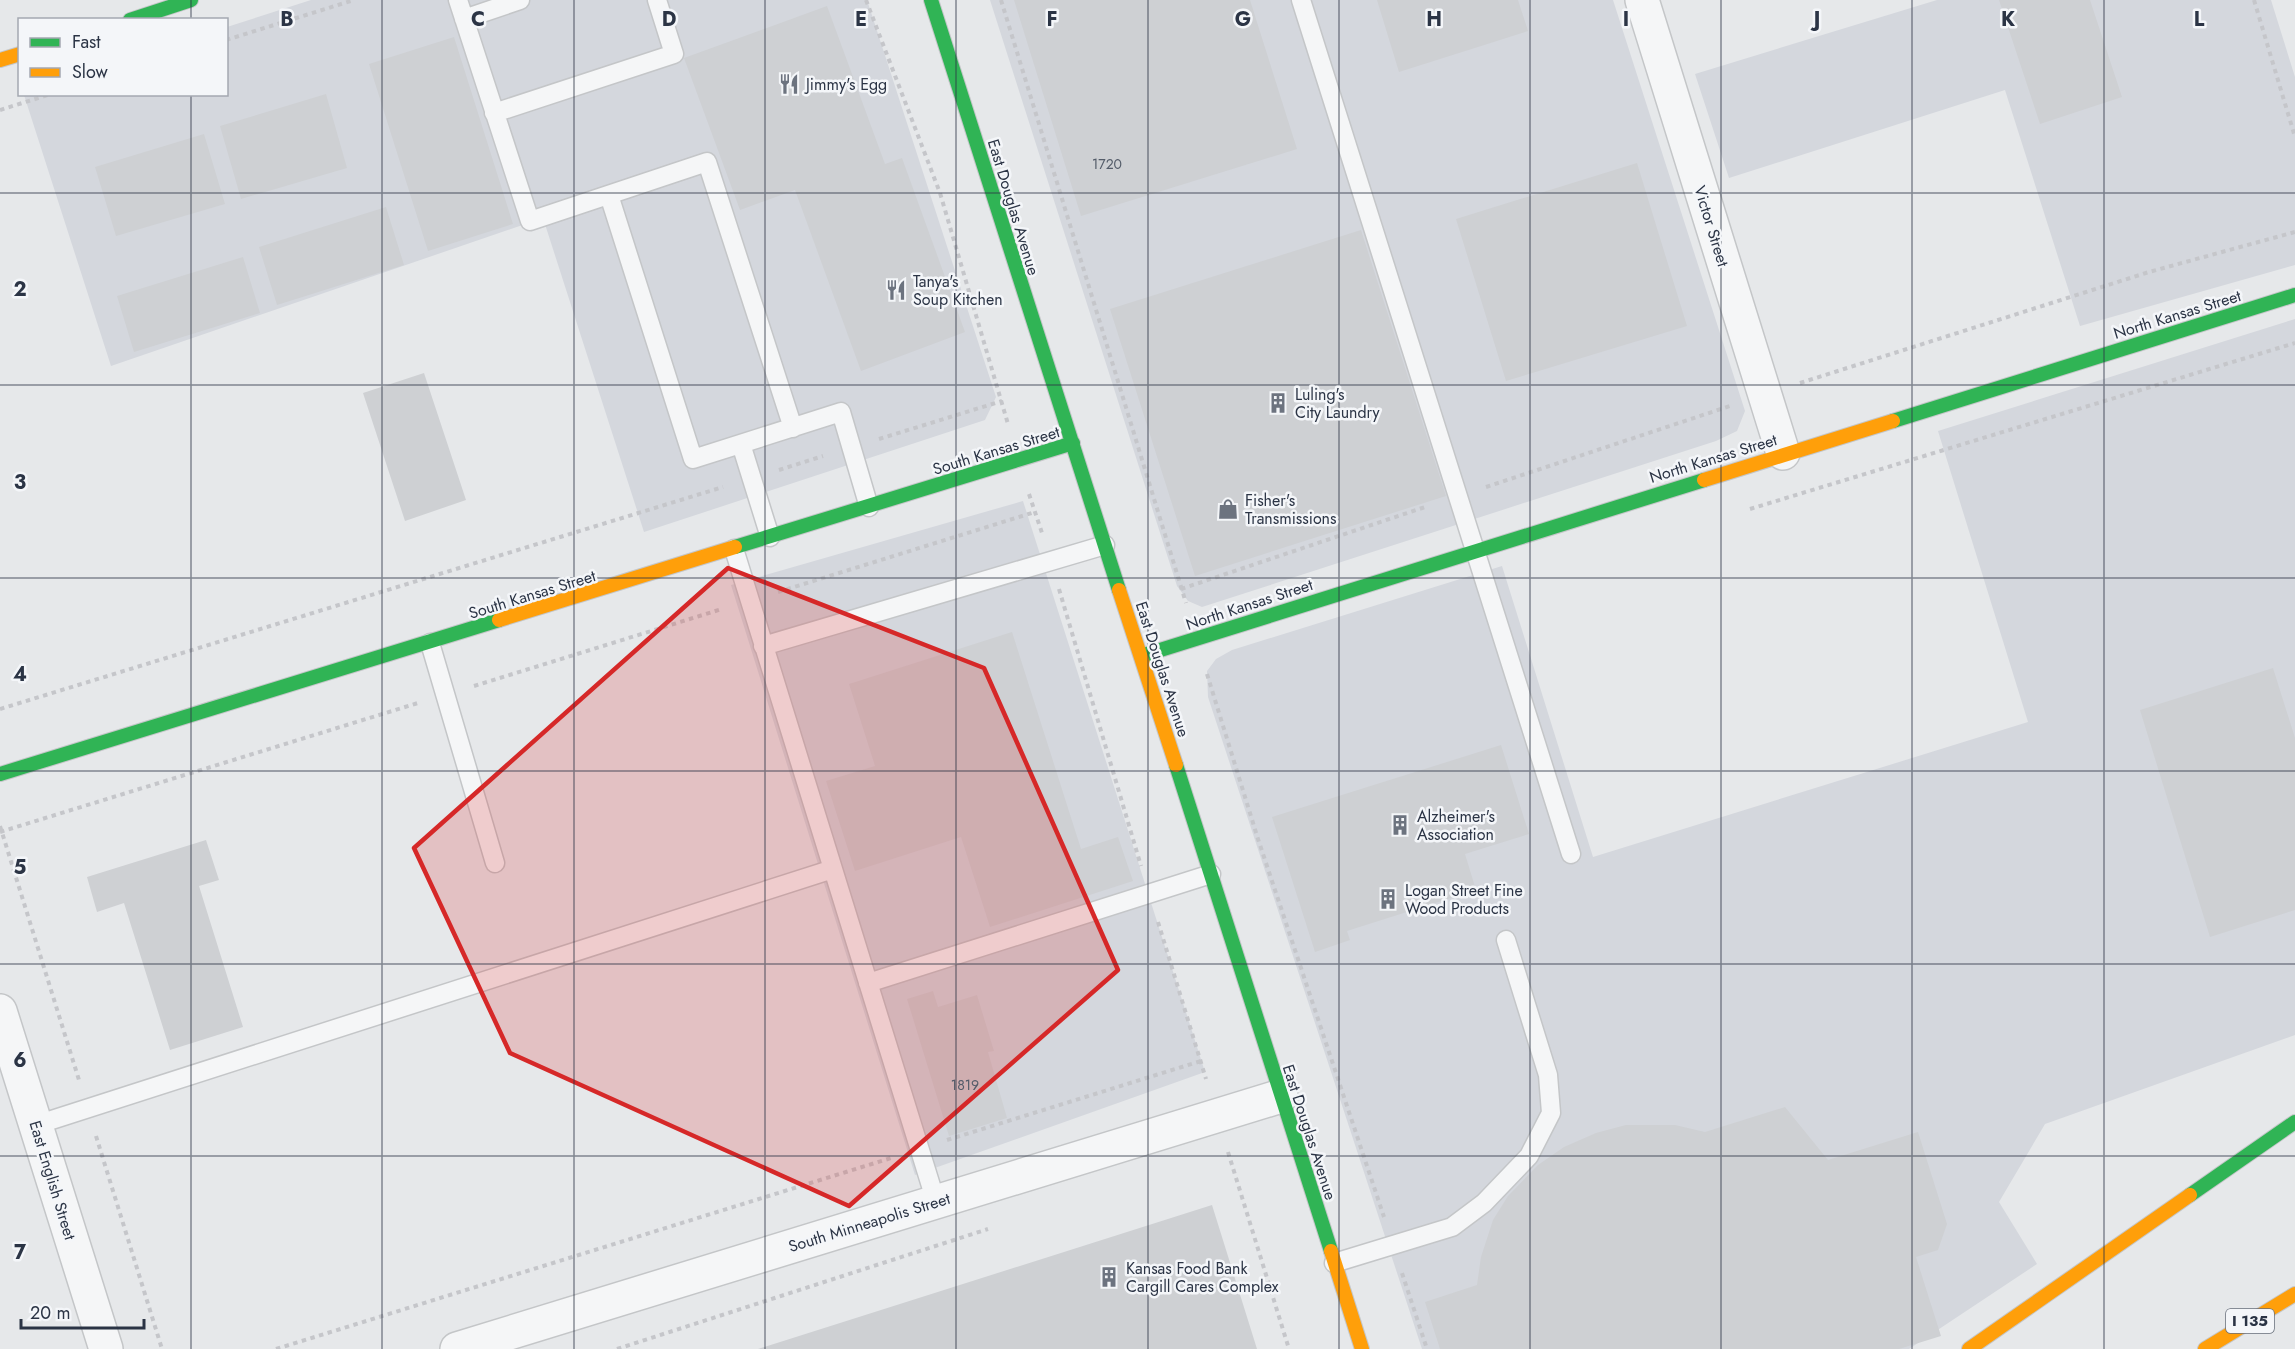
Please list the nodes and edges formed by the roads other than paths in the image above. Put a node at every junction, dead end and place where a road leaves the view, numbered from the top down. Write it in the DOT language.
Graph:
graph roads {
  1 [pos="191,0"];
  2 [pos="458,0"];
  3 [pos="520,0"];
  4 [pos="658,0"];
  5 [pos="931,0"];
  6 [pos="1301,0"];
  7 [pos="1641,0"];
  8 [pos="136,18"];
  9 [pos="464,19"];
  10 [pos="18,55"];
  11 [pos="0,60"];
  12 [pos="494,113"];
  13 [pos="609,195"];
  14 [pos="2295,295"];
  15 [pos="793,428"];
  16 [pos="1072,443"];
  17 [pos="741,444"];
  18 [pos="1784,453"];
  19 [pos="869,507"];
  20 [pos="770,537"];
  21 [pos="1105,545"];
  22 [pos="734,549"];
  23 [pos="1476,550"];
  24 [pos="430,643"];
  25 [pos="763,646"];
  26 [pos="1141,656"];
  27 [pos="0,774"];
  28 [pos="1571,854"];
  29 [pos="495,863"];
  30 [pos="833,869"];
  31 [pos="1210,873"];
  32 [pos="1506,940"];
  33 [pos="868,983"];
  34 [pos="0,1011"];
  35 [pos="1281,1096"];
  36 [pos="2295,1122"];
  37 [pos="36,1125"];
  38 [pos="936,1202"];
  39 [pos="1334,1263"];
  40 [pos="2295,1294"];
  41 [pos="529,1338"];
  42 [pos="106,1349"];
  43 [pos="457,1349"];
  44 [pos="1362,1349"];
  45 [pos="1969,1349"];
  46 [pos="2205,1349"];
  1 -- 8 [label="main road"];
  2 -- 9 [label="lane"];
  3 -- 9 [label="lane"];
  4 -- 12 [label="lane"];
  5 -- 16 [label="main road, East Douglas Avenue"];
  6 -- 23 [label="lane"];
  7 -- 18 [label="street, Victor Street"];
  9 -- 12 [label="lane"];
  10 -- 11 [label="main road"];
  12 -- 13 [label="lane"];
  13 -- 15 [label="lane"];
  13 -- 17 [label="lane"];
  14 -- 18 [label="main road, North Kansas Street"];
  15 -- 17 [label="lane"];
  15 -- 19 [label="lane"];
  16 -- 19 [label="main road, South Kansas Street"];
  16 -- 21 [label="main road, East Douglas Avenue"];
  17 -- 20 [label="lane"];
  18 -- 23 [label="main road, North Kansas Street"];
  19 -- 20 [label="main road, South Kansas Street"];
  20 -- 22 [label="main road, South Kansas Street"];
  21 -- 25 [label="lane"];
  21 -- 26 [label="main road, East Douglas Avenue"];
  22 -- 24 [label="main road, South Kansas Street"];
  22 -- 25 [label="lane"];
  23 -- 26 [label="main road, North Kansas Street"];
  23 -- 28 [label="lane"];
  24 -- 27 [label="main road, South Kansas Street"];
  24 -- 29 [label="lane"];
  25 -- 30 [label="lane"];
  26 -- 31 [label="main road, East Douglas Avenue"];
  30 -- 33 [label="lane"];
  30 -- 37 [label="lane"];
  31 -- 33 [label="lane"];
  31 -- 35 [label="main road, East Douglas Avenue"];
  32 -- 39 [label="lane"];
  33 -- 38 [label="lane"];
  34 -- 37 [label="street, East English Street"];
  35 -- 38 [label="street, South Minneapolis Street"];
  35 -- 39 [label="main road, East Douglas Avenue"];
  36 -- 45 [label="main road"];
  37 -- 42 [label="street, East English Street"];
  38 -- 41 [label="street, South Minneapolis Street"];
  39 -- 44 [label="main road, East Douglas Avenue"];
  40 -- 46 [label="main road, I 135"];
  41 -- 43 [label="street, South Minneapolis Street"];
}
